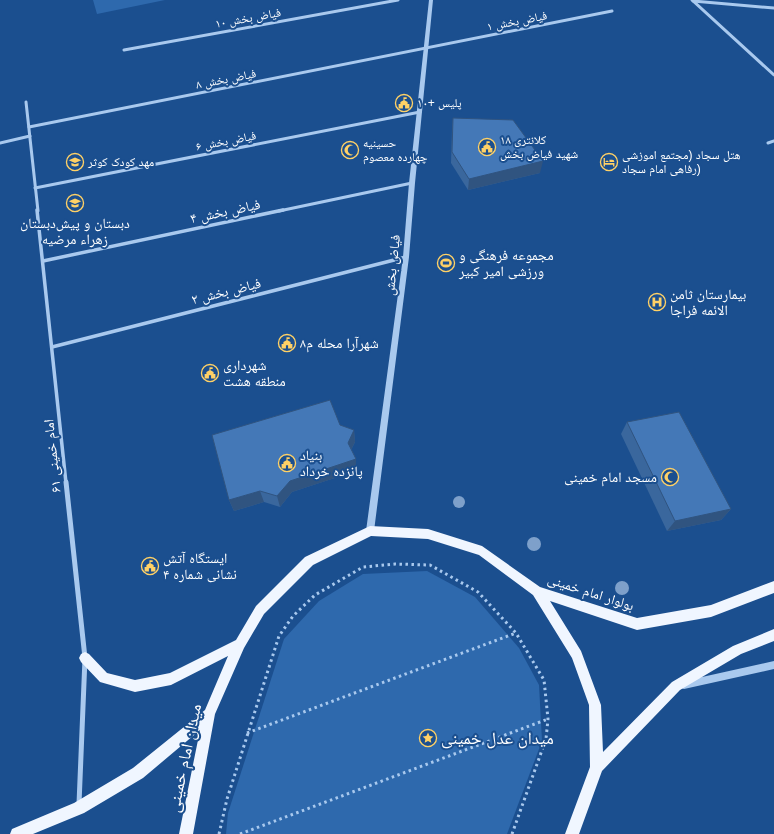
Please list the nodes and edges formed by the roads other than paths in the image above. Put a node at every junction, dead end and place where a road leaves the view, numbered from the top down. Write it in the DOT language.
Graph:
graph roads {
  1 [pos="398,0"];
  2 [pos="431,0"];
  3 [pos="692,0"];
  4 [pos="716,2"];
  5 [pos="774,8"];
  6 [pos="612,11"];
  7 [pos="426,48"];
  8 [pos="124,50"];
  9 [pos="774,75"];
  10 [pos="26,102"];
  11 [pos="420,112"];
  12 [pos="28,127"];
  13 [pos="30,136"];
  14 [pos="774,141"];
  15 [pos="0,143"];
  16 [pos="768,143"];
  17 [pos="412,183"];
  18 [pos="35,188"];
  19 [pos="406,257"];
  20 [pos="43,261"];
  21 [pos="52,346"];
  22 [pos="370,531"];
  23 [pos="774,587"];
  24 [pos="537,591"];
  25 [pos="774,635"];
  26 [pos="240,644"];
  27 [pos="85,658"];
  28 [pos="774,665"];
  29 [pos="676,686"];
  30 [pos="209,714"];
  31 [pos="597,767"];
  32 [pos="79,808"];
  33 [pos="17,834"];
  34 [pos="186,834"];
  35 [pos="572,834"];
  1 -- 8 [label="street, فیاض بخش ۱۰"];
  2 -- 7 [label="street, فیاض بخش"];
  3 -- 4 [label="street"];
  3 -- 9 [label="street"];
  4 -- 5 [label="street"];
  6 -- 7 [label="street, فیاض بخش ۱"];
  7 -- 11 [label="street, فیاض بخش"];
  7 -- 12 [label="street, فیاض بخش ۸"];
  10 -- 12 [label="street, امام خمینی ۶۱"];
  11 -- 17 [label="street, فیاض بخش"];
  11 -- 18 [label="street, فیاض بخش ۶"];
  12 -- 13 [label="street, امام خمینی ۶۱"];
  13 -- 15 [label="street"];
  13 -- 18 [label="street, امام خمینی ۶۱"];
  14 -- 16 [label="street"];
  17 -- 19 [label="street, فیاض بخش"];
  17 -- 20 [label="street, فیاض بخش ۴"];
  18 -- 20 [label="street, امام خمینی ۶۱"];
  19 -- 21 [label="street, فیاض بخش ۲"];
  19 -- 22 [label="street, فیاض بخش"];
  20 -- 21 [label="street, امام خمینی ۶۱"];
  21 -- 27 [label="street, امام خمینی ۶۱"];
  22 -- 24 [label="main road, میدان امام خمینی"];
  22 -- 26 [label="main road, میدان امام خمینی"];
  23 -- 24 [label="main road, بولوار امام خمینی"];
  24 -- 31 [label="main road, میدان امام خمینی"];
  25 -- 29 [label="main road"];
  26 -- 27 [label="main road"];
  26 -- 30 [label="main road, میدان امام خمینی"];
  27 -- 32 [label="street, امام خمینی ۶۱"];
  28 -- 29 [label="street"];
  29 -- 31 [label="main road"];
  30 -- 32 [label="main road"];
  30 -- 34 [label="main road, میدان امام خمینی"];
  31 -- 35 [label="main road, میدان امام خمینی"];
  32 -- 33 [label="main road"];
}
